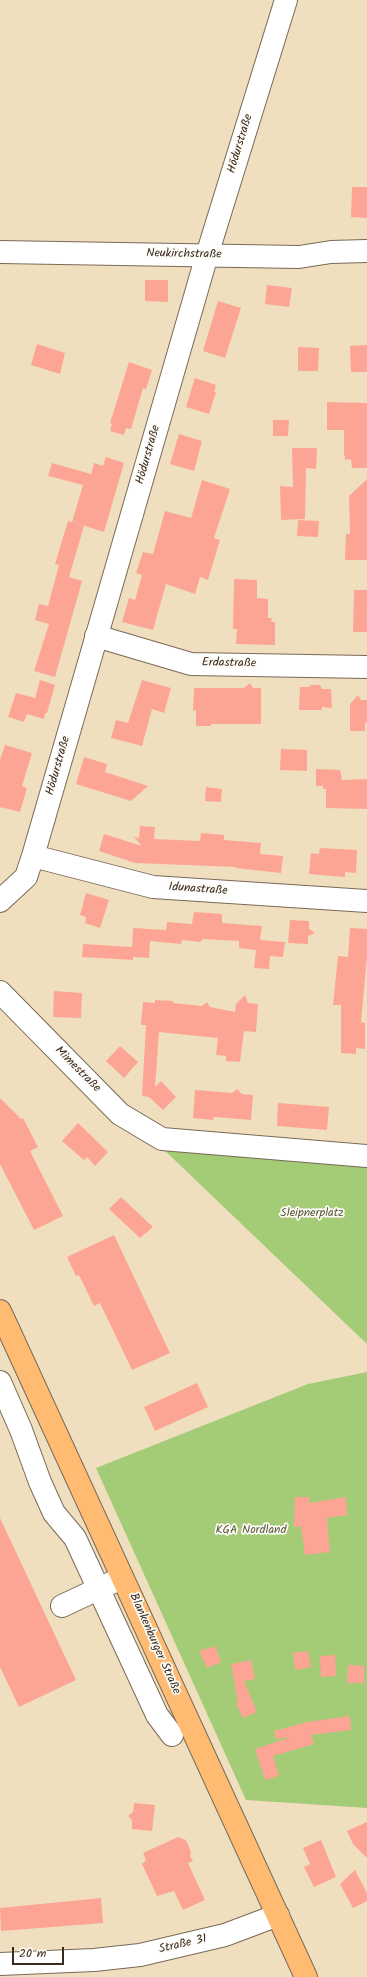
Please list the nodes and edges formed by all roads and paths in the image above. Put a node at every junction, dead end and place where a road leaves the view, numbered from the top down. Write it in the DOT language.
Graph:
graph roads {
  1 [pos="286,0"];
  2 [pos="367,251"];
  3 [pos="0,252"];
  4 [pos="207,255"];
  5 [pos="96,636"];
  6 [pos="367,667"];
  7 [pos="33,856"];
  8 [pos="0,901"];
  9 [pos="367,901"];
  10 [pos="0,992"];
  11 [pos="367,1156"];
  12 [pos="0,1311"];
  13 [pos="0,1382"];
  14 [pos="123,1578"];
  15 [pos="100,1589"];
  16 [pos="62,1606"];
  17 [pos="172,1735"];
  18 [pos="278,1915"];
  19 [pos="9,1968"];
  20 [pos="306,1977"];
  1 -- 4 [label="street, Hödurstraße"];
  2 -- 4 [label="street, Neukirchstraße"];
  3 -- 4 [label="street, Neukirchstraße"];
  4 -- 5 [label="street, Hödurstraße"];
  5 -- 6 [label="street, Erdastraße"];
  5 -- 7 [label="street, Hödurstraße"];
  7 -- 8 [label="street, Hödurstraße"];
  7 -- 9 [label="street, Idunastraße"];
  10 -- 11 [label="street, Mimestraße"];
  12 -- 14 [label="main road, Blankenburger Straße"];
  13 -- 15 [label="street"];
  14 -- 15 [label="street"];
  14 -- 18 [label="main road, Blankenburger Straße"];
  15 -- 16 [label="street"];
  15 -- 17 [label="street"];
  18 -- 19 [label="street, Straße 31"];
  18 -- 20 [label="main road, Blankenburger Straße"];
}
